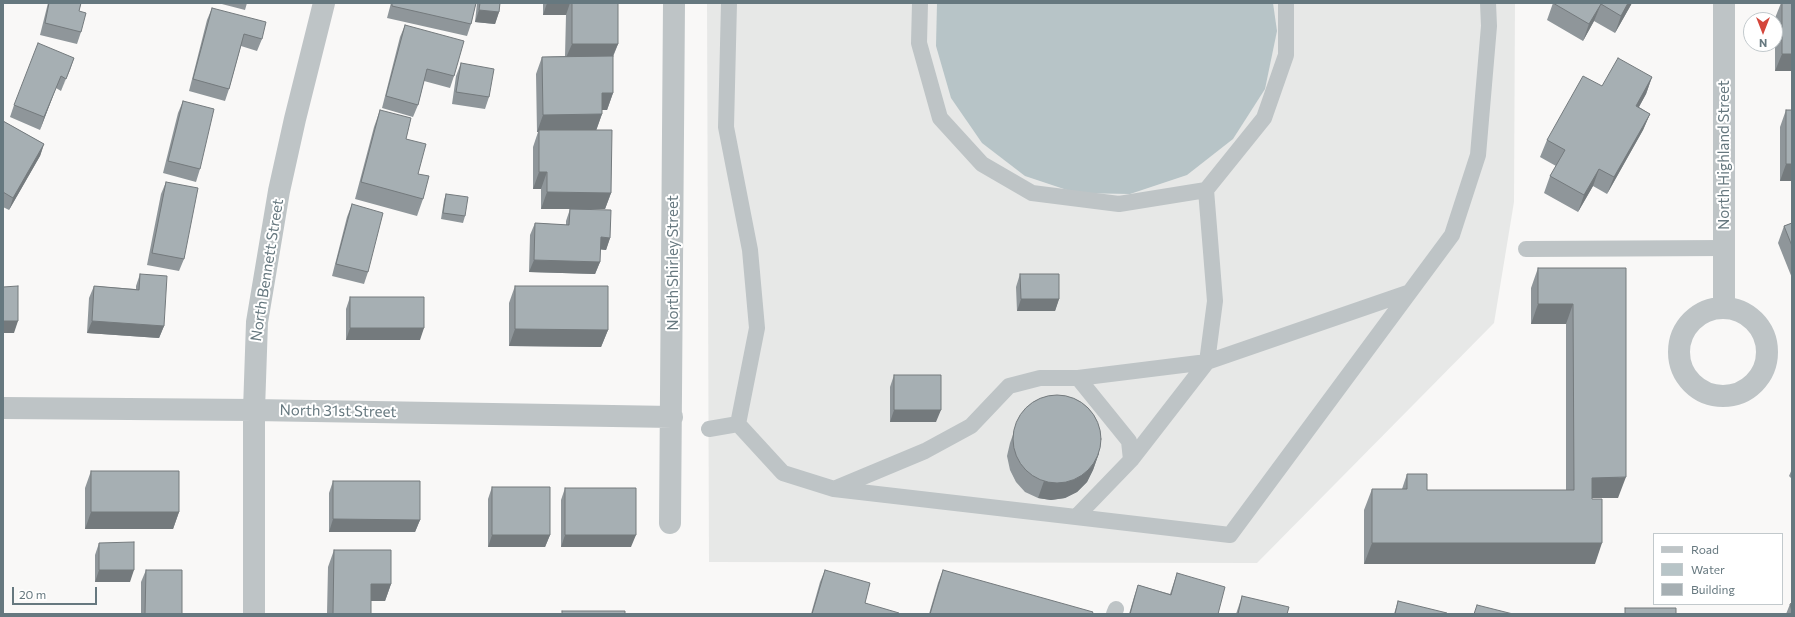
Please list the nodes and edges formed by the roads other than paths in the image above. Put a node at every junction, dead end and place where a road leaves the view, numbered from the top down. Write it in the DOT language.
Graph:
graph roads {
  1 [pos="324,3"];
  2 [pos="674,3"];
  3 [pos="729,3"];
  4 [pos="920,3"];
  5 [pos="1286,3"];
  6 [pos="1488,3"];
  7 [pos="1724,3"];
  8 [pos="1206,190"];
  9 [pos="1724,248"];
  10 [pos="1526,249"];
  11 [pos="1410,292"];
  12 [pos="1724,307"];
  13 [pos="1207,362"];
  14 [pos="1078,378"];
  15 [pos="3,408"];
  16 [pos="254,410"];
  17 [pos="672,417"];
  18 [pos="738,424"];
  19 [pos="709,429"];
  20 [pos="1131,460"];
  21 [pos="834,489"];
  22 [pos="1076,517"];
  23 [pos="670,523"];
  24 [pos="254,614"];
  1 -- 16 [label="street, North Bennett Street"];
  2 -- 17 [label="street, North Shirley Street"];
  3 -- 18 [label="lane"];
  4 -- 8 [label="lane"];
  5 -- 8 [label="lane"];
  6 -- 11 [label="lane"];
  7 -- 9 [label="street, North Highland Street"];
  8 -- 13 [label="lane"];
  9 -- 10 [label="lane"];
  9 -- 12 [label="street, North Highland Street"];
  11 -- 13 [label="lane"];
  11 -- 22 [label="lane"];
  12 -- 12 [label="street"];
  13 -- 14 [label="lane"];
  13 -- 20 [label="lane"];
  14 -- 20 [label="lane"];
  14 -- 21 [label="lane"];
  15 -- 16 [label="street, North 31st Street"];
  16 -- 17 [label="street, North 31st Street"];
  16 -- 24 [label="street, North Bennett Street"];
  17 -- 23 [label="street, North Shirley Street"];
  18 -- 19 [label="lane"];
  18 -- 21 [label="lane"];
  20 -- 22 [label="lane"];
  21 -- 22 [label="lane"];
}
